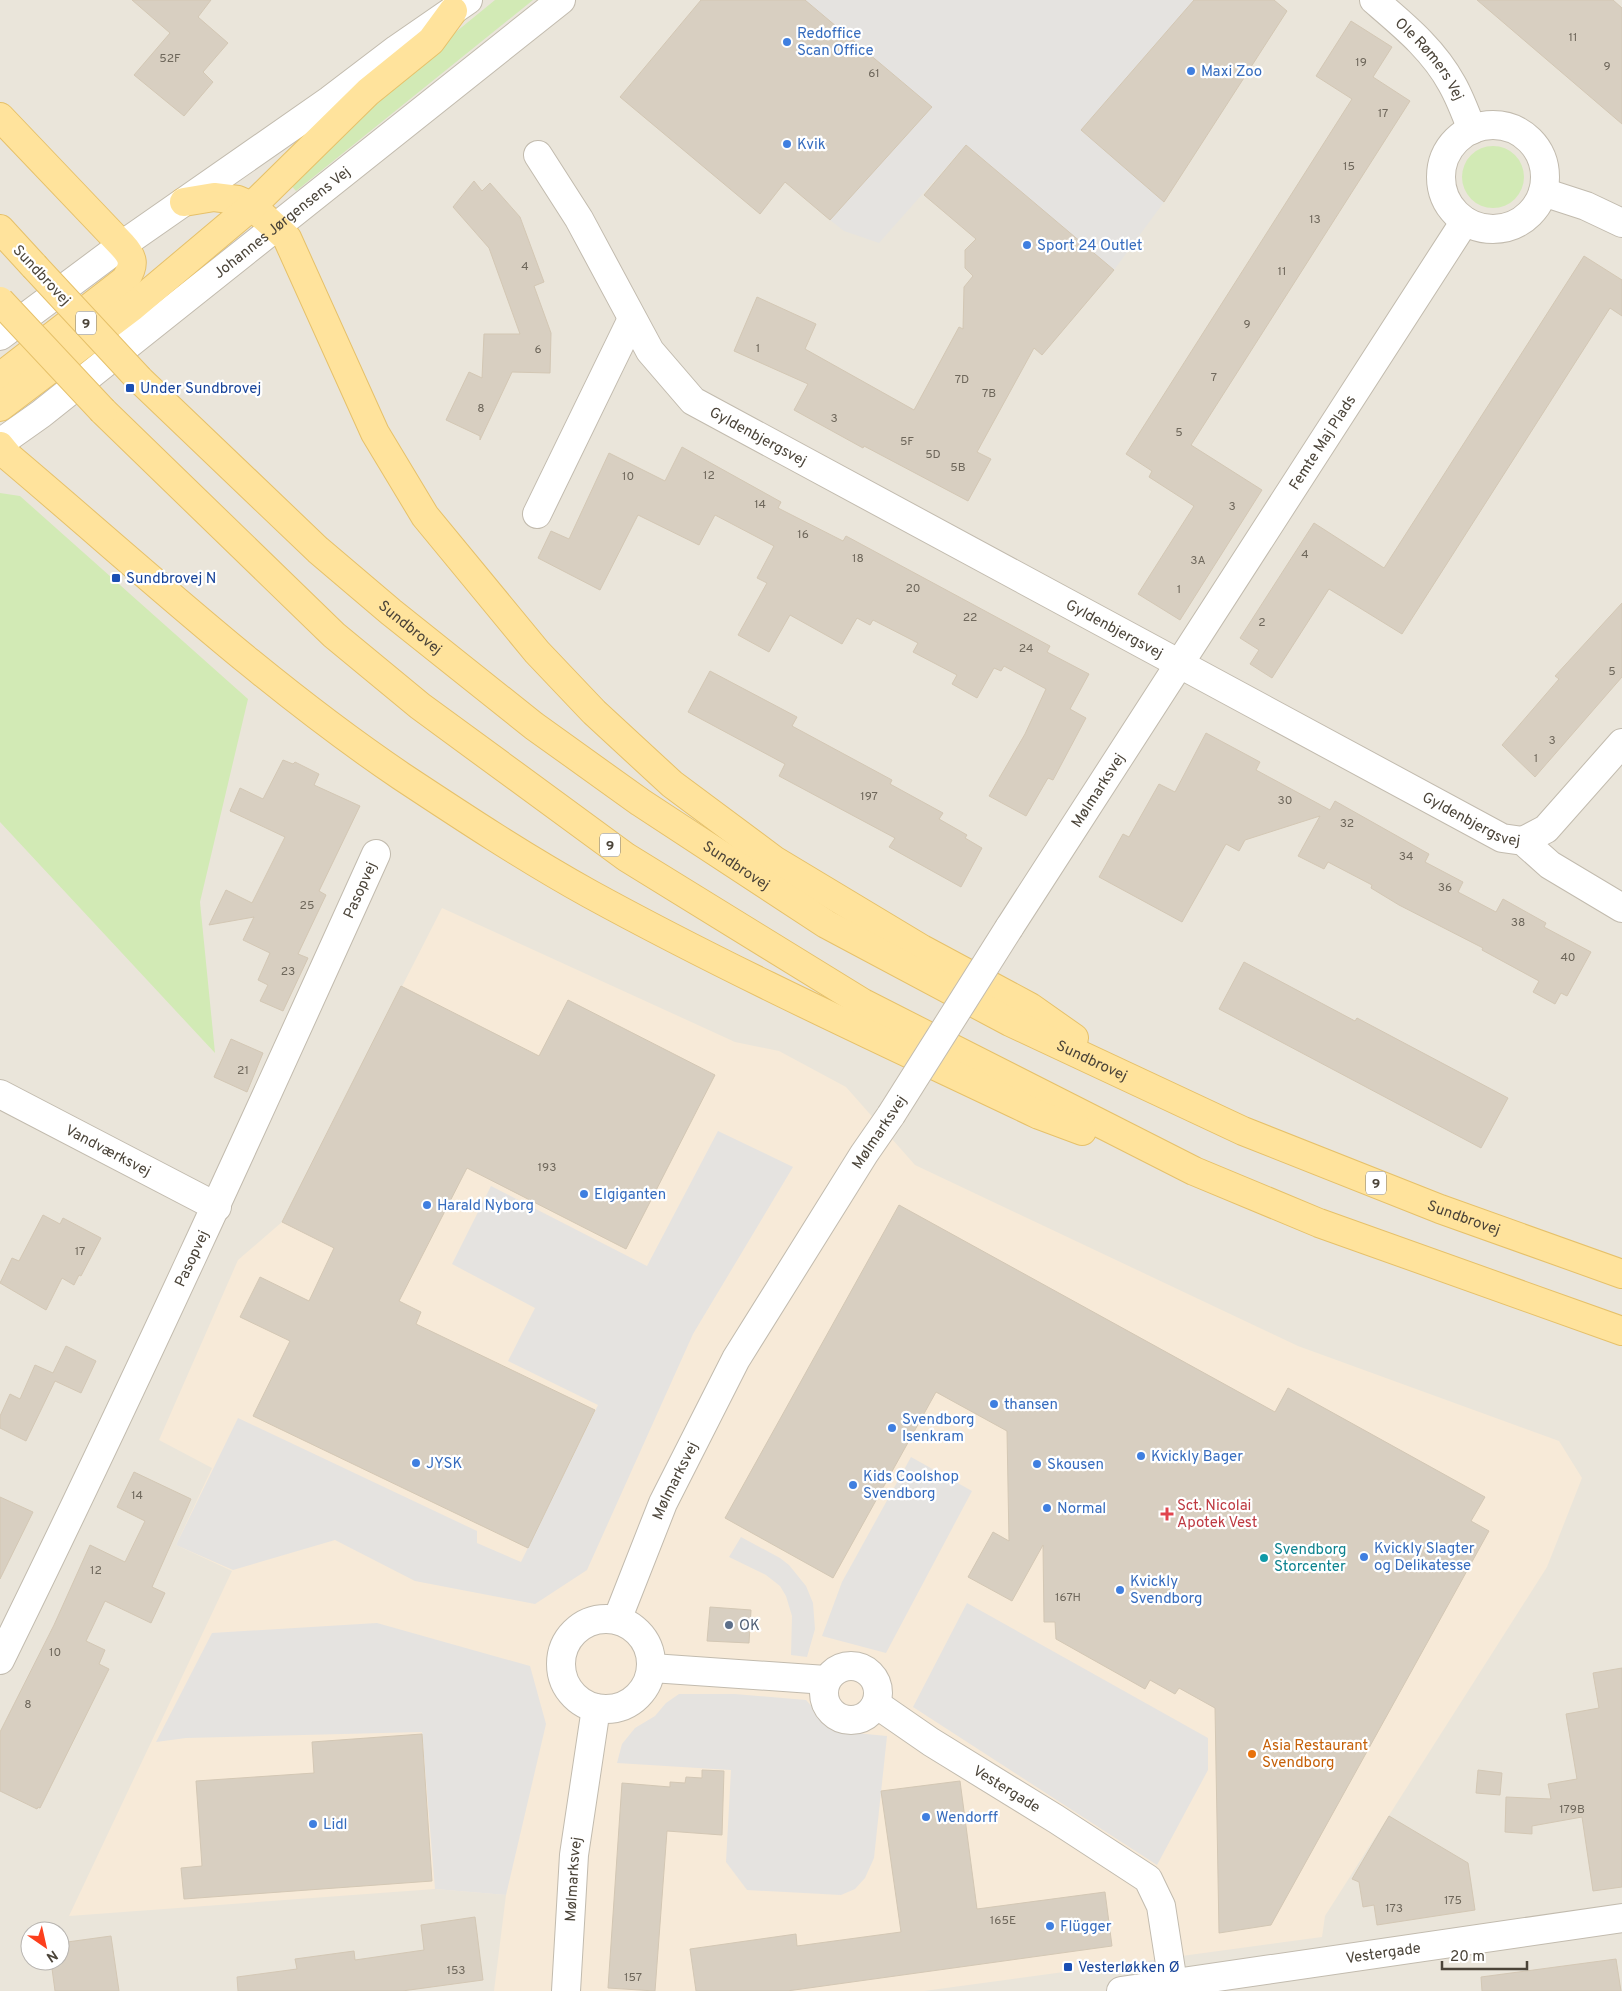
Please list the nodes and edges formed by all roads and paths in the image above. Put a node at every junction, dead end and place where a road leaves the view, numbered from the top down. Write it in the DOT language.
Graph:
graph roads {
  1 [pos="561,0"];
  2 [pos="1374,0"];
  3 [pos="461,6"];
  4 [pos="0,117"];
  5 [pos="1472,130"];
  6 [pos="538,155"];
  7 [pos="1543,192"];
  8 [pos="184,202"];
  9 [pos="252,206"];
  10 [pos="1464,221"];
  11 [pos="1622,223"];
  12 [pos="277,227"];
  13 [pos="0,229"];
  14 [pos="122,245"];
  15 [pos="0,301"];
  16 [pos="632,319"];
  17 [pos="0,336"];
  18 [pos="0,377"];
  19 [pos="0,407"];
  20 [pos="0,445"];
  21 [pos="0,464"];
  22 [pos="35,479"];
  23 [pos="537,514"];
  24 [pos="1179,664"];
  25 [pos="1622,743"];
  26 [pos="1523,841"];
  27 [pos="376,854"];
  28 [pos="1622,908"];
  29 [pos="1135,1080"];
  30 [pos="2,1099"];
  31 [pos="1194,1171"];
  32 [pos="217,1207"];
  33 [pos="1622,1274"];
  34 [pos="1622,1331"];
  35 [pos="617,1620"];
  36 [pos="0,1660"];
  37 [pos="652,1668"];
  38 [pos="826,1680"];
  39 [pos="876,1704"];
  40 [pos="596,1708"];
  41 [pos="1622,1918"];
  42 [pos="1173,1983"];
  43 [pos="1136,1990"];
  44 [pos="566,1991"];
  1 -- 12 [label="street, Johannes Jørgensens Vej"];
  2 -- 5 [label="street, Ole Rømers Vej"];
  3 -- 8 [label="street"];
  3 -- 9 [label="main road"];
  4 -- 14 [label="main road"];
  5 -- 7 [label="street"];
  5 -- 10 [label="street"];
  6 -- 16 [label="street, Gyldenbjergsvej"];
  7 -- 10 [label="street"];
  7 -- 11 [label="street"];
  8 -- 9 [label="main road"];
  8 -- 14 [label="street"];
  9 -- 12 [label="main road"];
  9 -- 19 [label="main road"];
  10 -- 24 [label="street, Femte Maj Plads"];
  12 -- 20 [label="street, Johannes Jørgensens Vej"];
  12 -- 29 [label="main road"];
  13 -- 29 [label="main road, Sundbrovej / 9, bridge"];
  14 -- 17 [label="street"];
  14 -- 18 [label="main road"];
  15 -- 31 [label="main road, 9, bridge"];
  16 -- 23 [label="street"];
  16 -- 24 [label="street, Gyldenbjergsvej"];
  20 -- 22 [label="main road"];
  21 -- 22 [label="main road"];
  22 -- 31 [label="main road"];
  24 -- 26 [label="street, Gyldenbjergsvej"];
  24 -- 35 [label="street, Mølmarksvej, bridge"];
  25 -- 26 [label="street"];
  26 -- 28 [label="street, Gyldenbjergsvej"];
  27 -- 32 [label="street, Pasopvej"];
  29 -- 33 [label="main road, Sundbrovej / 9"];
  30 -- 32 [label="street, Vandværksvej"];
  31 -- 34 [label="main road, 9"];
  32 -- 36 [label="street, Pasopvej"];
  35 -- 37 [label="street"];
  35 -- 40 [label="street"];
  37 -- 38 [label="street"];
  37 -- 40 [label="street"];
  38 -- 39 [label="street"];
  38 -- 39 [label="street"];
  39 -- 42 [label="street, Vestergade"];
  40 -- 44 [label="street, Mølmarksvej"];
  41 -- 42 [label="street, Vestergade"];
  42 -- 43 [label="street, Vestergade"];
}
